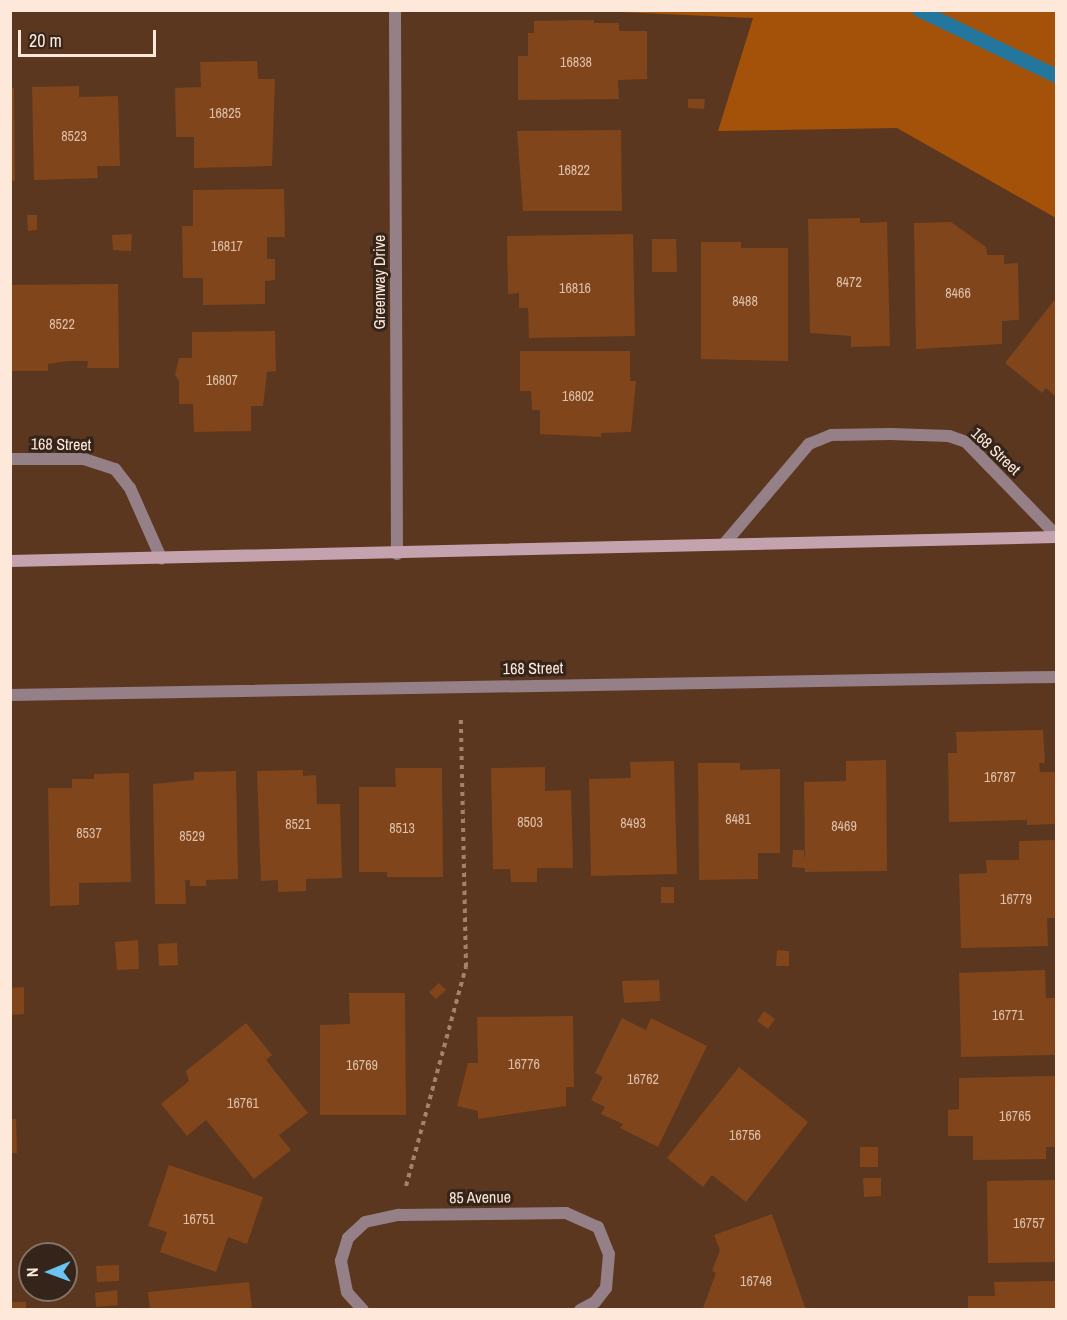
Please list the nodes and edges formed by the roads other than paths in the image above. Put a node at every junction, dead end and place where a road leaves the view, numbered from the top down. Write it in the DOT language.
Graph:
graph roads {
  1 [pos="395,10"];
  2 [pos="10,459"];
  3 [pos="1056,536"];
  4 [pos="725,543"];
  5 [pos="397,554"];
  6 [pos="161,558"];
  7 [pos="10,561"];
  8 [pos="1056,677"];
  9 [pos="10,695"];
  10 [pos="363,1310"];
  11 [pos="580,1310"];
  1 -- 5 [label="street, Greenway Drive"];
  2 -- 6 [label="street, 168 Street"];
  3 -- 4 [label="main road, 168 Street"];
  3 -- 4 [label="street, 168 Street"];
  4 -- 5 [label="main road, 168 Street"];
  5 -- 6 [label="main road, 168 Street"];
  6 -- 7 [label="main road, 168 Street"];
  8 -- 9 [label="street, 168 Street"];
  10 -- 11 [label="street, 85 Avenue"];
}
